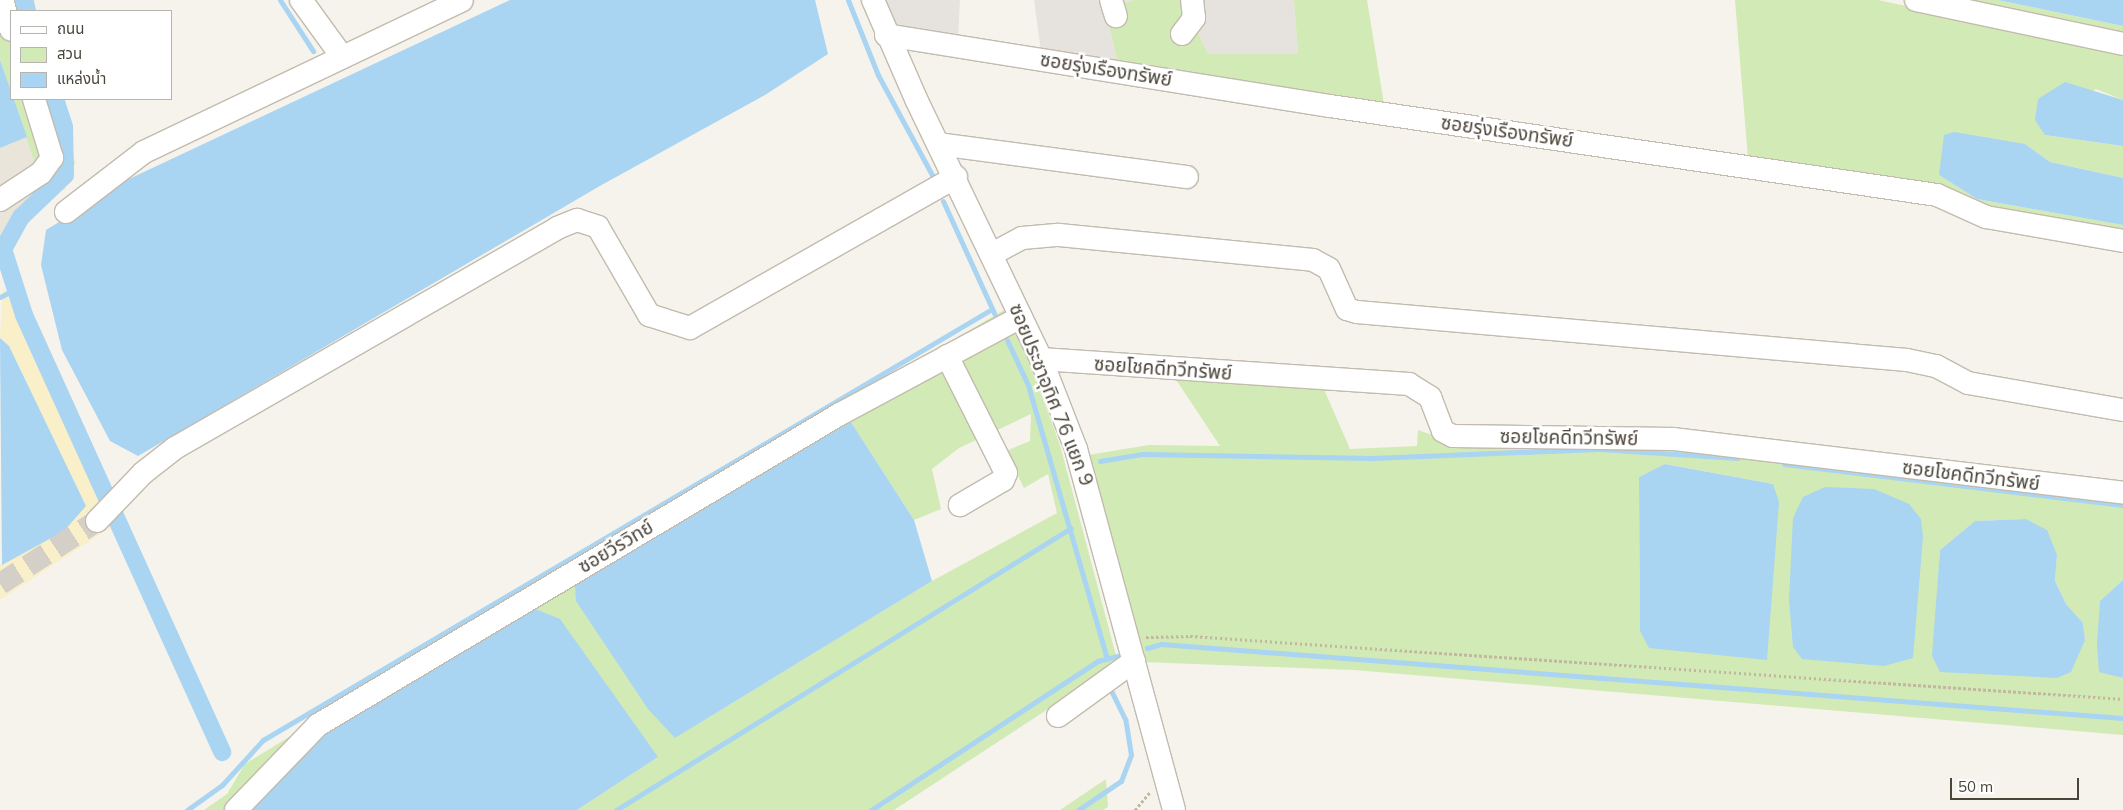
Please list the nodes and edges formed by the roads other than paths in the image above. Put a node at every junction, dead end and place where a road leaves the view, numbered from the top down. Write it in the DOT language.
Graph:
graph roads {
  1 [pos="2,0"];
  2 [pos="301,0"];
  3 [pos="462,0"];
  4 [pos="873,0"];
  5 [pos="1192,0"];
  6 [pos="1916,0"];
  7 [pos="10,27"];
  8 [pos="1182,34"];
  9 [pos="886,35"];
  10 [pos="2123,44"];
  11 [pos="341,55"];
  12 [pos="34,100"];
  13 [pos="939,144"];
  14 [pos="956,177"];
  15 [pos="1187,177"];
  16 [pos="32,179"];
  17 [pos="0,190"];
  18 [pos="0,200"];
  19 [pos="66,212"];
  20 [pos="2123,241"];
  21 [pos="992,254"];
  22 [pos="1021,317"];
  23 [pos="947,356"];
  24 [pos="1041,360"];
  25 [pos="2123,410"];
  26 [pos="2123,493"];
  27 [pos="960,505"];
  28 [pos="97,522"];
  29 [pos="1134,661"];
  30 [pos="1058,716"];
  31 [pos="236,810"];
  32 [pos="1174,810"];
  1 -- 7 [label="street"];
  2 -- 11 [label="street"];
  3 -- 11 [label="street"];
  4 -- 9 [label="street, ซอยประชาอุทิศ 76 แยก 9"];
  5 -- 8 [label="street"];
  6 -- 10 [label="street"];
  9 -- 13 [label="street, ซอยประชาอุทิศ 76 แยก 9"];
  9 -- 20 [label="street, ซอยรุ่งเรืองทรัพย์"];
  11 -- 19 [label="street"];
  12 -- 16 [label="street"];
  13 -- 14 [label="street, ซอยประชาอุทิศ 76 แยก 9"];
  13 -- 15 [label="street"];
  14 -- 21 [label="street, ซอยประชาอุทิศ 76 แยก 9"];
  14 -- 28 [label="street"];
  16 -- 17 [label="street"];
  16 -- 18 [label="street"];
  21 -- 22 [label="street, ซอยประชาอุทิศ 76 แยก 9"];
  21 -- 25 [label="street"];
  22 -- 23 [label="street, ซอยวีรวิทย์"];
  22 -- 24 [label="street, ซอยประชาอุทิศ 76 แยก 9"];
  23 -- 27 [label="street"];
  23 -- 31 [label="street, ซอยวีรวิทย์"];
  24 -- 26 [label="street, ซอยโชคดีทวีทรัพย์"];
  24 -- 29 [label="street, ซอยประชาอุทิศ 76 แยก 9"];
  29 -- 30 [label="street"];
  29 -- 32 [label="street, ซอยประชาอุทิศ 76 แยก 9"];
}
